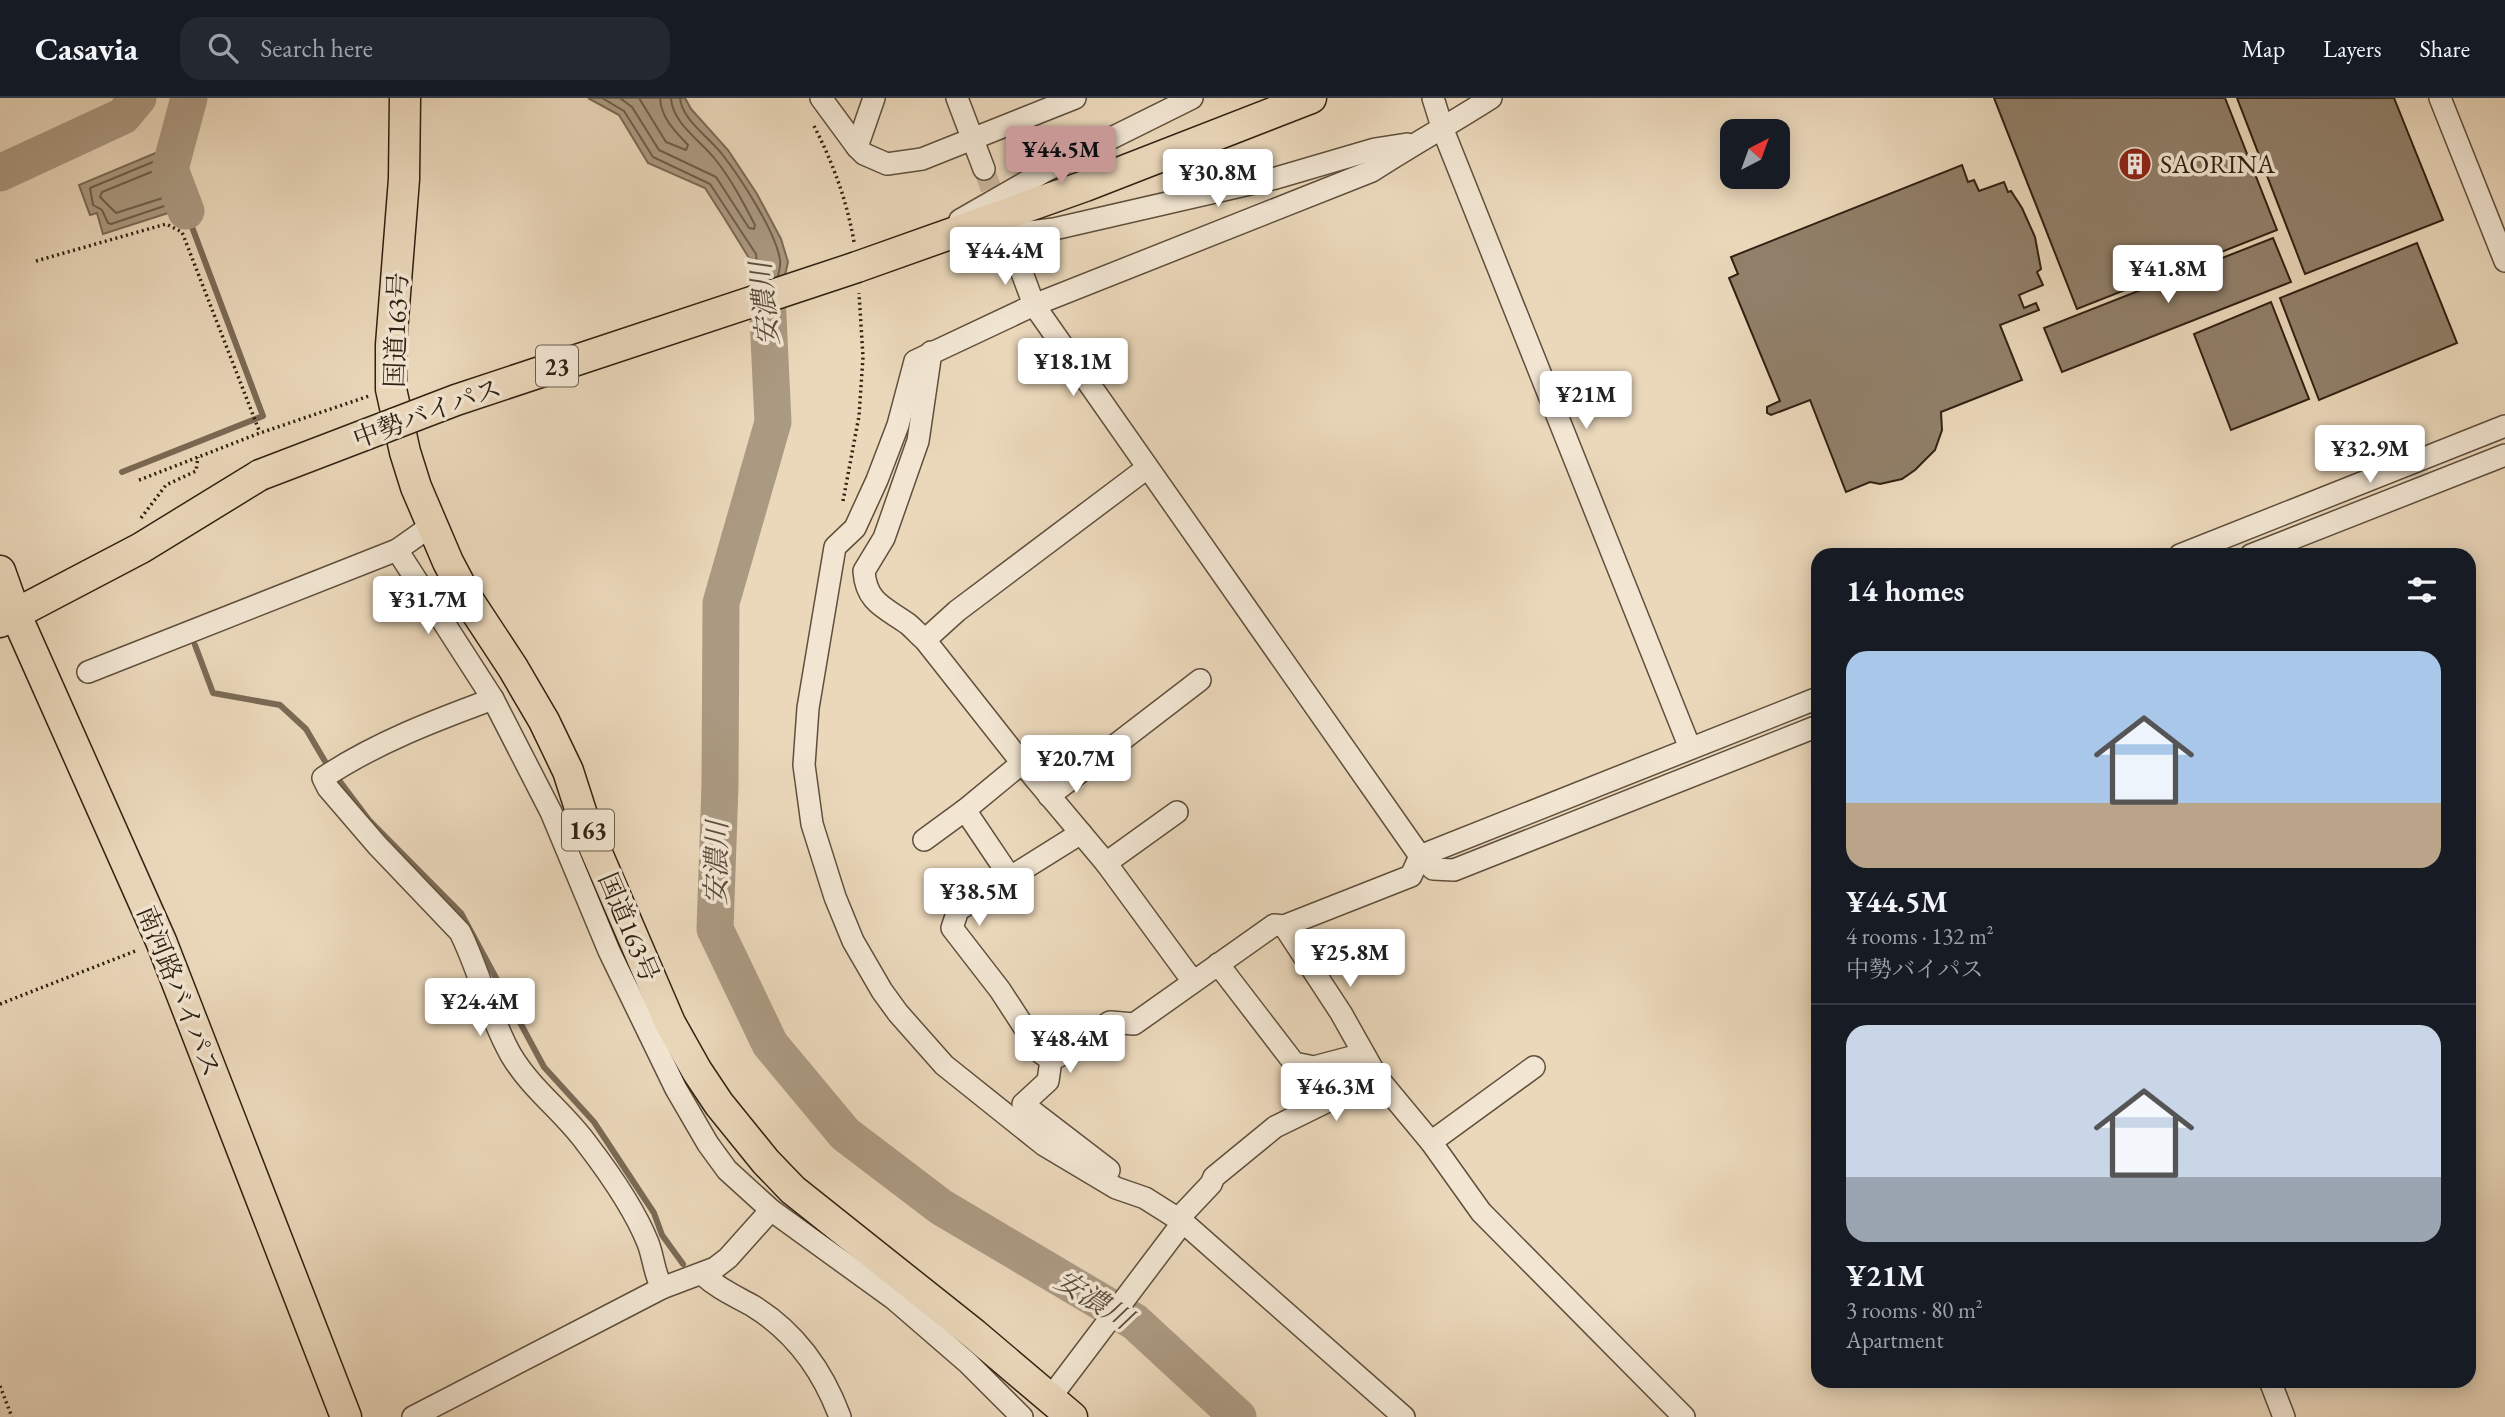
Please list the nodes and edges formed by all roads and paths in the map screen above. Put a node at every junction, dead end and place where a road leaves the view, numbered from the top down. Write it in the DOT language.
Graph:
graph roads {
  1 [pos="405,98"];
  2 [pos="821,98"];
  3 [pos="874,98"];
  4 [pos="957,98"];
  5 [pos="1075,98"];
  6 [pos="1192,98"];
  7 [pos="1311,98"];
  8 [pos="1433,98"];
  9 [pos="1491,98"];
  10 [pos="2440,98"];
  11 [pos="811,119"];
  12 [pos="1443,130"];
  13 [pos="972,139"];
  14 [pos="1417,142"];
  15 [pos="857,147"];
  16 [pos="984,169"];
  17 [pos="916,245"];
  18 [pos="1015,254"];
  19 [pos="36,261"];
  20 [pos="2505,261"];
  21 [pos="857,266"];
  22 [pos="1034,305"];
  23 [pos="931,352"];
  24 [pos="391,389"];
  25 [pos="2505,426"];
  26 [pos="260,432"];
  27 [pos="2505,455"];
  28 [pos="198,457"];
  29 [pos="1147,468"];
  30 [pos="139,480"];
  31 [pos="842,508"];
  32 [pos="141,518"];
  33 [pos="431,526"];
  34 [pos="2198,548"];
  35 [pos="2269,548"];
  36 [pos="397,550"];
  37 [pos="0,571"];
  38 [pos="7,617"];
  39 [pos="925,640"];
  40 [pos="88,672"];
  41 [pos="1200,680"];
  42 [pos="494,699"];
  43 [pos="1811,701"];
  44 [pos="1811,729"];
  45 [pos="1690,748"];
  46 [pos="1022,763"];
  47 [pos="1049,796"];
  48 [pos="965,810"];
  49 [pos="1177,812"];
  50 [pos="1080,832"];
  51 [pos="924,840"];
  52 [pos="1420,856"];
  53 [pos="1106,863"];
  54 [pos="1010,877"];
  55 [pos="1284,926"];
  56 [pos="161,941"];
  57 [pos="1218,964"];
  58 [pos="1194,981"];
  59 [pos="0,1004"];
  60 [pos="1363,1054"];
  61 [pos="1051,1060"];
  62 [pos="1534,1067"];
  63 [pos="1377,1077"];
  64 [pos="1431,1142"];
  65 [pos="1145,1198"];
  66 [pos="771,1210"];
  67 [pos="1180,1223"];
  68 [pos="702,1274"];
  69 [pos="662,1289"];
  70 [pos="0,1386"];
  71 [pos="2273,1388"];
  72 [pos="1053,1399"];
  73 [pos="12,1417"];
  74 [pos="346,1417"];
  75 [pos="413,1417"];
  76 [pos="840,1417"];
  77 [pos="1022,1417"];
  78 [pos="1404,1417"];
  79 [pos="1684,1417"];
  80 [pos="2284,1417"];
  1 -- 24 [label="highway, 国道163号 / 163"];
  2 -- 15 [label="street"];
  3 -- 15 [label="street"];
  4 -- 13 [label="street"];
  5 -- 13 [label="street"];
  6 -- 17 [label="street"];
  7 -- 17 [label="highway, 中勢バイパス / 23"];
  8 -- 12 [label="street"];
  9 -- 12 [label="street"];
  10 -- 20 [label="street"];
  11 -- 21 [label="path"];
  12 -- 14 [label="street"];
  12 -- 45 [label="street"];
  13 -- 15 [label="street"];
  13 -- 16 [label="street"];
  14 -- 17 [label="street"];
  14 -- 22 [label="street"];
  17 -- 21 [label="highway, 中勢バイパス / 23"];
  18 -- 22 [label="street"];
  19 -- 26 [label="path"];
  21 -- 31 [label="path"];
  21 -- 38 [label="highway, 中勢バイパス / 23, bridge"];
  22 -- 23 [label="street"];
  22 -- 29 [label="street"];
  23 -- 39 [label="street"];
  23 -- 65 [label="street"];
  24 -- 26 [label="path"];
  24 -- 33 [label="highway, 国道163号 / 163"];
  25 -- 34 [label="street"];
  26 -- 28 [label="path"];
  27 -- 35 [label="street"];
  28 -- 30 [label="path"];
  28 -- 32 [label="path"];
  29 -- 39 [label="street"];
  29 -- 52 [label="street"];
  33 -- 36 [label="street"];
  33 -- 72 [label="highway, 国道163号 / 163"];
  36 -- 40 [label="street"];
  36 -- 42 [label="street"];
  37 -- 38 [label="highway, 南河路バイパス"];
  38 -- 56 [label="highway, 南河路バイパス"];
  39 -- 46 [label="street"];
  41 -- 47 [label="street"];
  42 -- 66 [label="street"];
  42 -- 69 [label="street"];
  43 -- 45 [label="street"];
  44 -- 52 [label="street"];
  45 -- 52 [label="street"];
  46 -- 47 [label="street"];
  46 -- 48 [label="street"];
  47 -- 50 [label="street"];
  48 -- 51 [label="street"];
  48 -- 54 [label="street"];
  49 -- 53 [label="street"];
  50 -- 53 [label="street"];
  50 -- 54 [label="street"];
  52 -- 55 [label="street"];
  53 -- 58 [label="street"];
  54 -- 61 [label="street"];
  55 -- 57 [label="street"];
  55 -- 60 [label="street"];
  56 -- 59 [label="path"];
  56 -- 74 [label="highway, 南河路バイパス"];
  57 -- 58 [label="street"];
  57 -- 60 [label="street"];
  58 -- 61 [label="street"];
  60 -- 63 [label="street"];
  61 -- 65 [label="street"];
  62 -- 64 [label="street"];
  63 -- 64 [label="street"];
  63 -- 67 [label="street"];
  64 -- 79 [label="street"];
  65 -- 67 [label="street"];
  66 -- 68 [label="street"];
  66 -- 77 [label="street"];
  67 -- 72 [label="street"];
  67 -- 78 [label="street"];
  68 -- 69 [label="street"];
  68 -- 76 [label="street"];
  69 -- 75 [label="street"];
  70 -- 73 [label="path"];
  71 -- 80 [label="street"];
}
